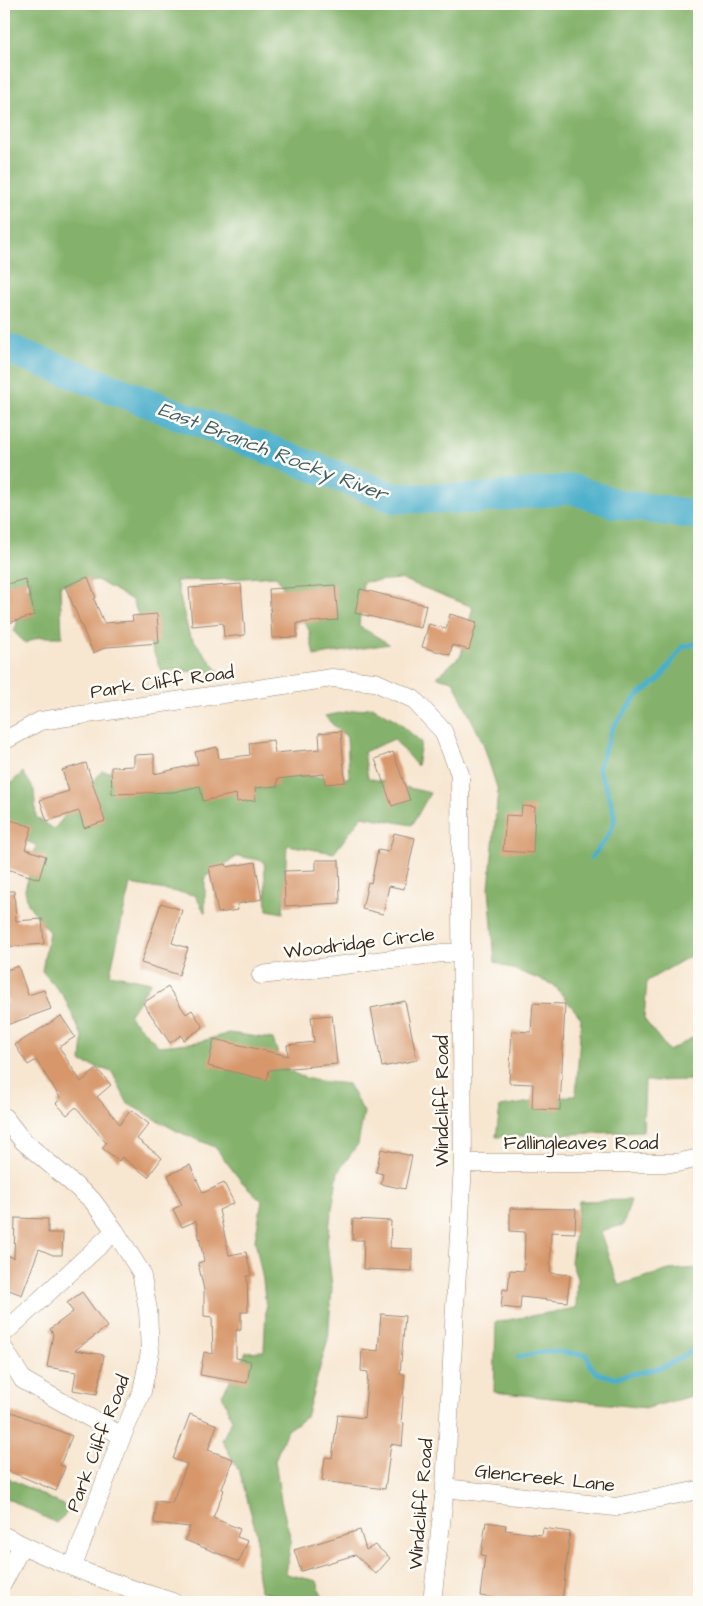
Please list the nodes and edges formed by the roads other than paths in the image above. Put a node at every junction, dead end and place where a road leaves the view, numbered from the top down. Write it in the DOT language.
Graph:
graph roads {
  1 [pos="332,678"];
  2 [pos="4,741"];
  3 [pos="462,953"];
  4 [pos="261,975"];
  5 [pos="4,1117"];
  6 [pos="699,1158"];
  7 [pos="463,1163"];
  8 [pos="115,1231"];
  9 [pos="4,1333"];
  10 [pos="4,1349"];
  11 [pos="122,1436"];
  12 [pos="445,1488"];
  13 [pos="699,1490"];
  14 [pos="4,1536"];
  15 [pos="22,1545"];
  16 [pos="73,1566"];
  17 [pos="4,1581"];
  18 [pos="173,1602"];
  19 [pos="432,1602"];
  1 -- 2 [label="street, Park Cliff Road"];
  1 -- 3 [label="street, Windcliff Road"];
  3 -- 4 [label="street, Woodridge Circle"];
  3 -- 7 [label="street, Windcliff Road"];
  5 -- 8 [label="street, Park Cliff Road"];
  6 -- 7 [label="street, Fallingleaves Road"];
  7 -- 12 [label="street, Windcliff Road"];
  8 -- 9 [label="street"];
  8 -- 11 [label="street, Park Cliff Road"];
  10 -- 11 [label="street"];
  11 -- 16 [label="street, Park Cliff Road"];
  12 -- 13 [label="street, Glencreek Lane"];
  12 -- 19 [label="street, Windcliff Road"];
  14 -- 15 [label="street"];
  15 -- 16 [label="street"];
  15 -- 17 [label="street"];
  16 -- 18 [label="street"];
}
